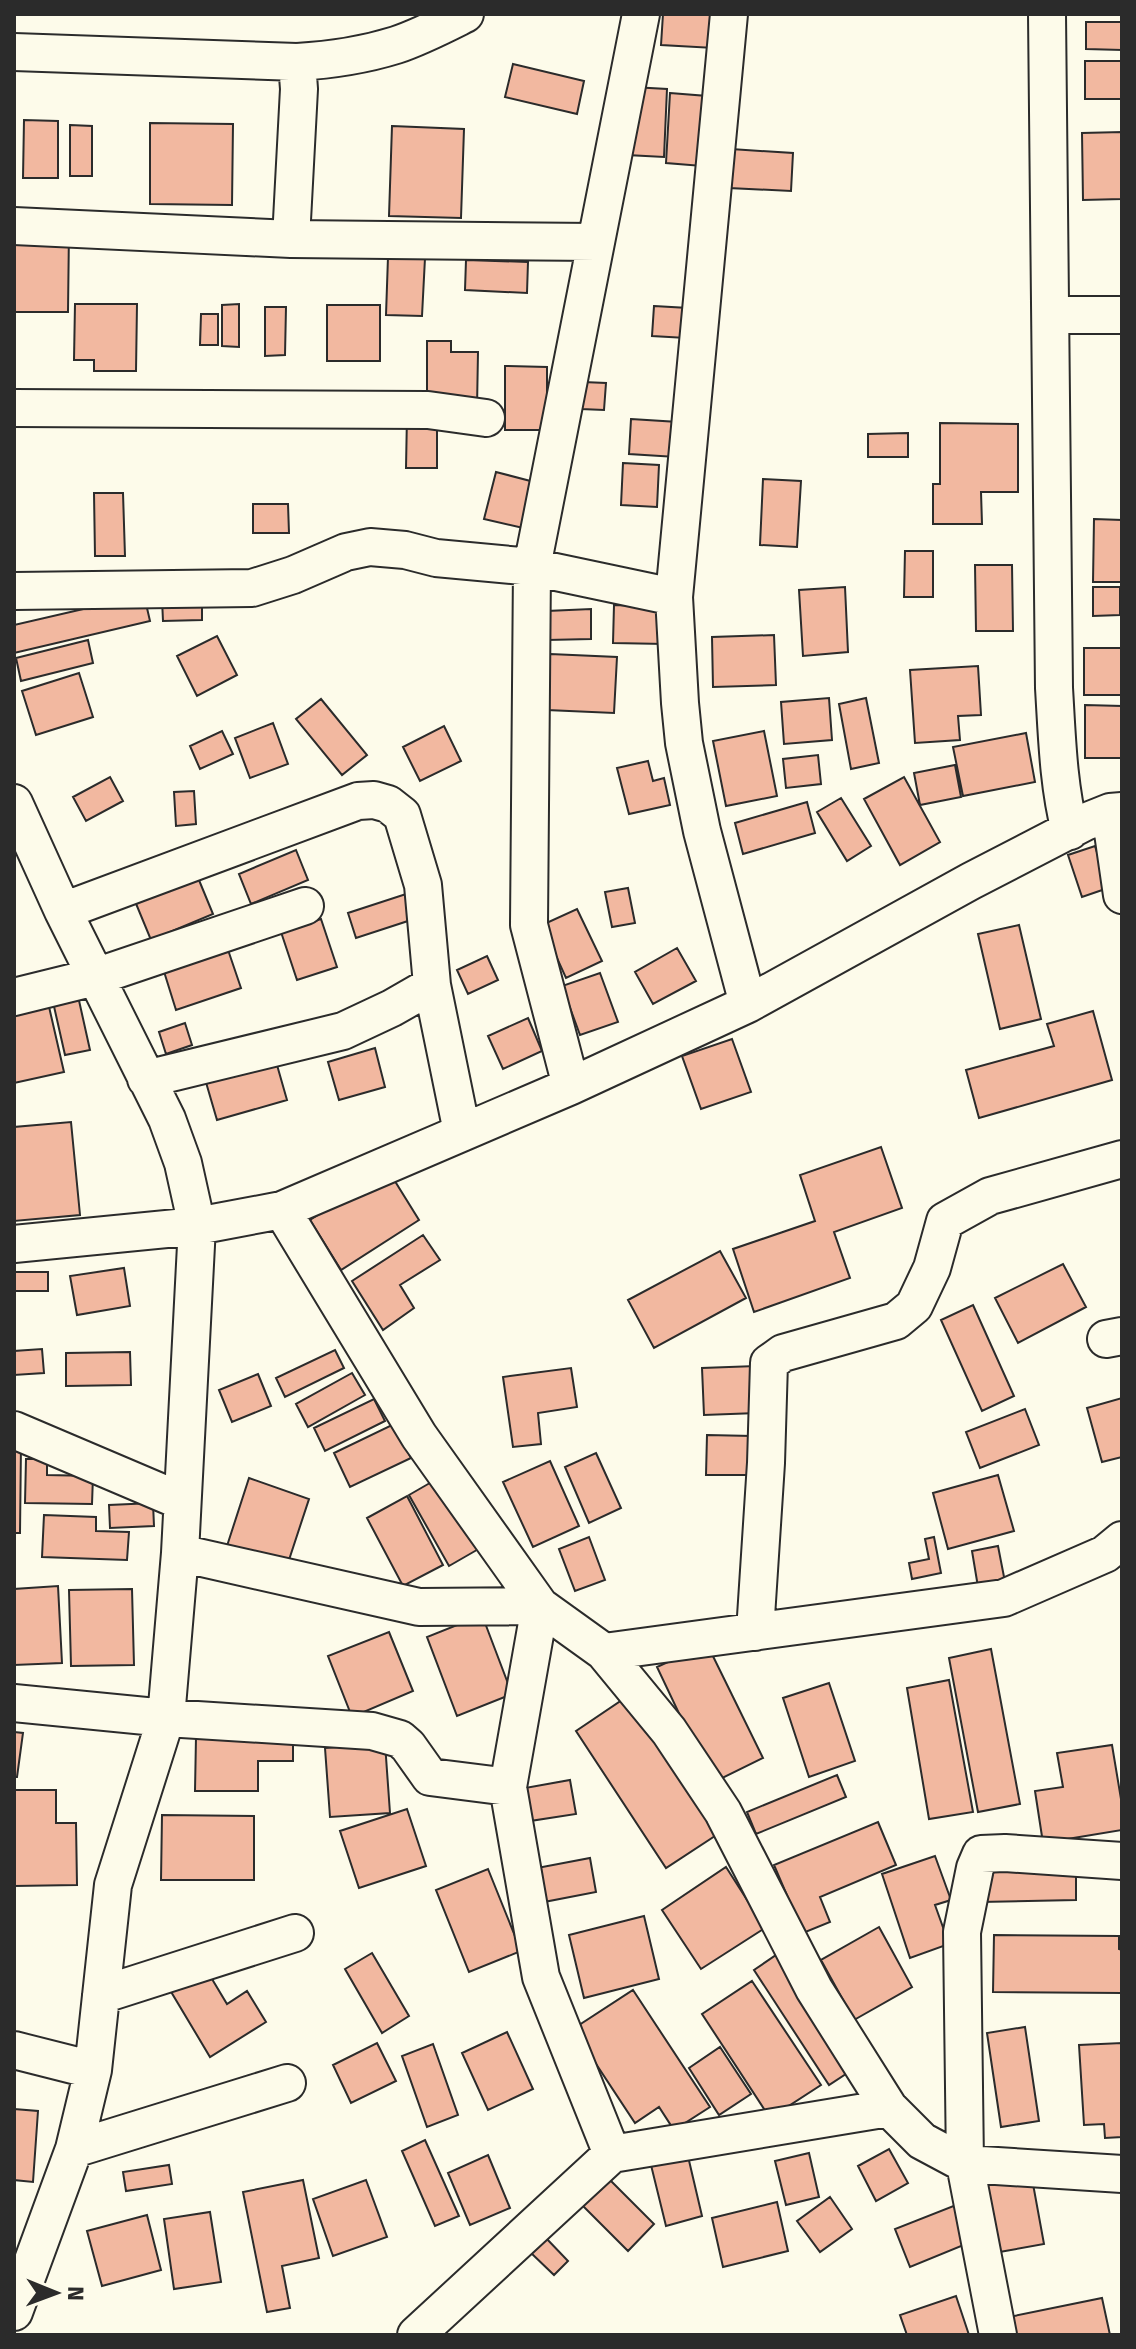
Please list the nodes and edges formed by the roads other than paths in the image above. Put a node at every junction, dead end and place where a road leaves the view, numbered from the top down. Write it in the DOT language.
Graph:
graph roads {
  1 [pos="465,14"];
  2 [pos="641,14"];
  3 [pos="729,14"];
  4 [pos="1047,14"];
  5 [pos="14,52"];
  6 [pos="297,62"];
  7 [pos="14,226"];
  8 [pos="291,239"];
  9 [pos="596,242"];
  10 [pos="1051,315"];
  11 [pos="1122,315"];
  12 [pos="14,408"];
  13 [pos="486,418"];
  14 [pos="532,567"];
  15 [pos="14,591"];
  16 [pos="674,597"];
  17 [pos="14,803"];
  18 [pos="1116,812"];
  19 [pos="1070,831"];
  20 [pos="1122,895"];
  21 [pos="305,906"];
  22 [pos="63,911"];
  23 [pos="95,977"];
  24 [pos="432,985"];
  25 [pos="14,997"];
  26 [pos="748,1004"];
  27 [pos="146,1079"];
  28 [pos="571,1086"];
  29 [pos="462,1132"];
  30 [pos="1122,1159"];
  31 [pos="282,1210"];
  32 [pos="197,1226"];
  33 [pos="14,1244"];
  34 [pos="14,1430"];
  35 [pos="181,1501"];
  36 [pos="1122,1540"];
  37 [pos="180,1553"];
  38 [pos="540,1606"];
  39 [pos="755,1632"];
  40 [pos="604,1652"];
  41 [pos="14,1703"];
  42 [pos="166,1718"];
  43 [pos="508,1787"];
  44 [pos="1122,1861"];
  45 [pos="295,1933"];
  46 [pos="101,1995"];
  47 [pos="14,2050"];
  48 [pos="93,2070"];
  49 [pos="287,2083"];
  50 [pos="889,2108"];
  51 [pos="74,2149"];
  52 [pos="612,2154"];
  53 [pos="965,2164"];
  54 [pos="1122,2174"];
  55 [pos="15,2310"];
  56 [pos="416,2335"];
  57 [pos="998,2335"];
  1 -- 6 [label="street"];
  2 -- 9 [label="street"];
  3 -- 16 [label="street"];
  4 -- 10 [label="street"];
  5 -- 6 [label="street"];
  6 -- 8 [label="street"];
  7 -- 8 [label="street"];
  8 -- 9 [label="street"];
  9 -- 14 [label="street"];
  10 -- 11 [label="street"];
  10 -- 19 [label="street"];
  12 -- 13 [label="street"];
  14 -- 15 [label="street"];
  14 -- 16 [label="street"];
  14 -- 28 [label="street"];
  16 -- 26 [label="street"];
  17 -- 22 [label="street"];
  18 -- 19 [label="street"];
  18 -- 20 [label="street"];
  19 -- 26 [label="street"];
  21 -- 23 [label="street"];
  22 -- 23 [label="street"];
  22 -- 24 [label="street"];
  23 -- 25 [label="street"];
  23 -- 27 [label="street"];
  24 -- 27 [label="street"];
  24 -- 29 [label="street"];
  26 -- 28 [label="street"];
  27 -- 32 [label="street"];
  28 -- 29 [label="street"];
  29 -- 31 [label="street"];
  30 -- 39 [label="street"];
  31 -- 32 [label="street"];
  31 -- 38 [label="street"];
  32 -- 33 [label="street"];
  32 -- 35 [label="street"];
  34 -- 35 [label="street"];
  35 -- 37 [label="street"];
  36 -- 39 [label="street"];
  37 -- 38 [label="street"];
  37 -- 42 [label="street"];
  38 -- 40 [label="street"];
  38 -- 43 [label="street"];
  39 -- 40 [label="street"];
  40 -- 50 [label="street"];
  41 -- 42 [label="street"];
  42 -- 43 [label="street"];
  42 -- 46 [label="street"];
  43 -- 52 [label="street"];
  44 -- 53 [label="street"];
  45 -- 46 [label="street"];
  46 -- 48 [label="street"];
  47 -- 48 [label="street"];
  48 -- 51 [label="street"];
  49 -- 51 [label="street"];
  50 -- 52 [label="street"];
  50 -- 53 [label="street"];
  51 -- 55 [label="street"];
  52 -- 56 [label="street"];
  53 -- 54 [label="street"];
  53 -- 57 [label="street"];
}
